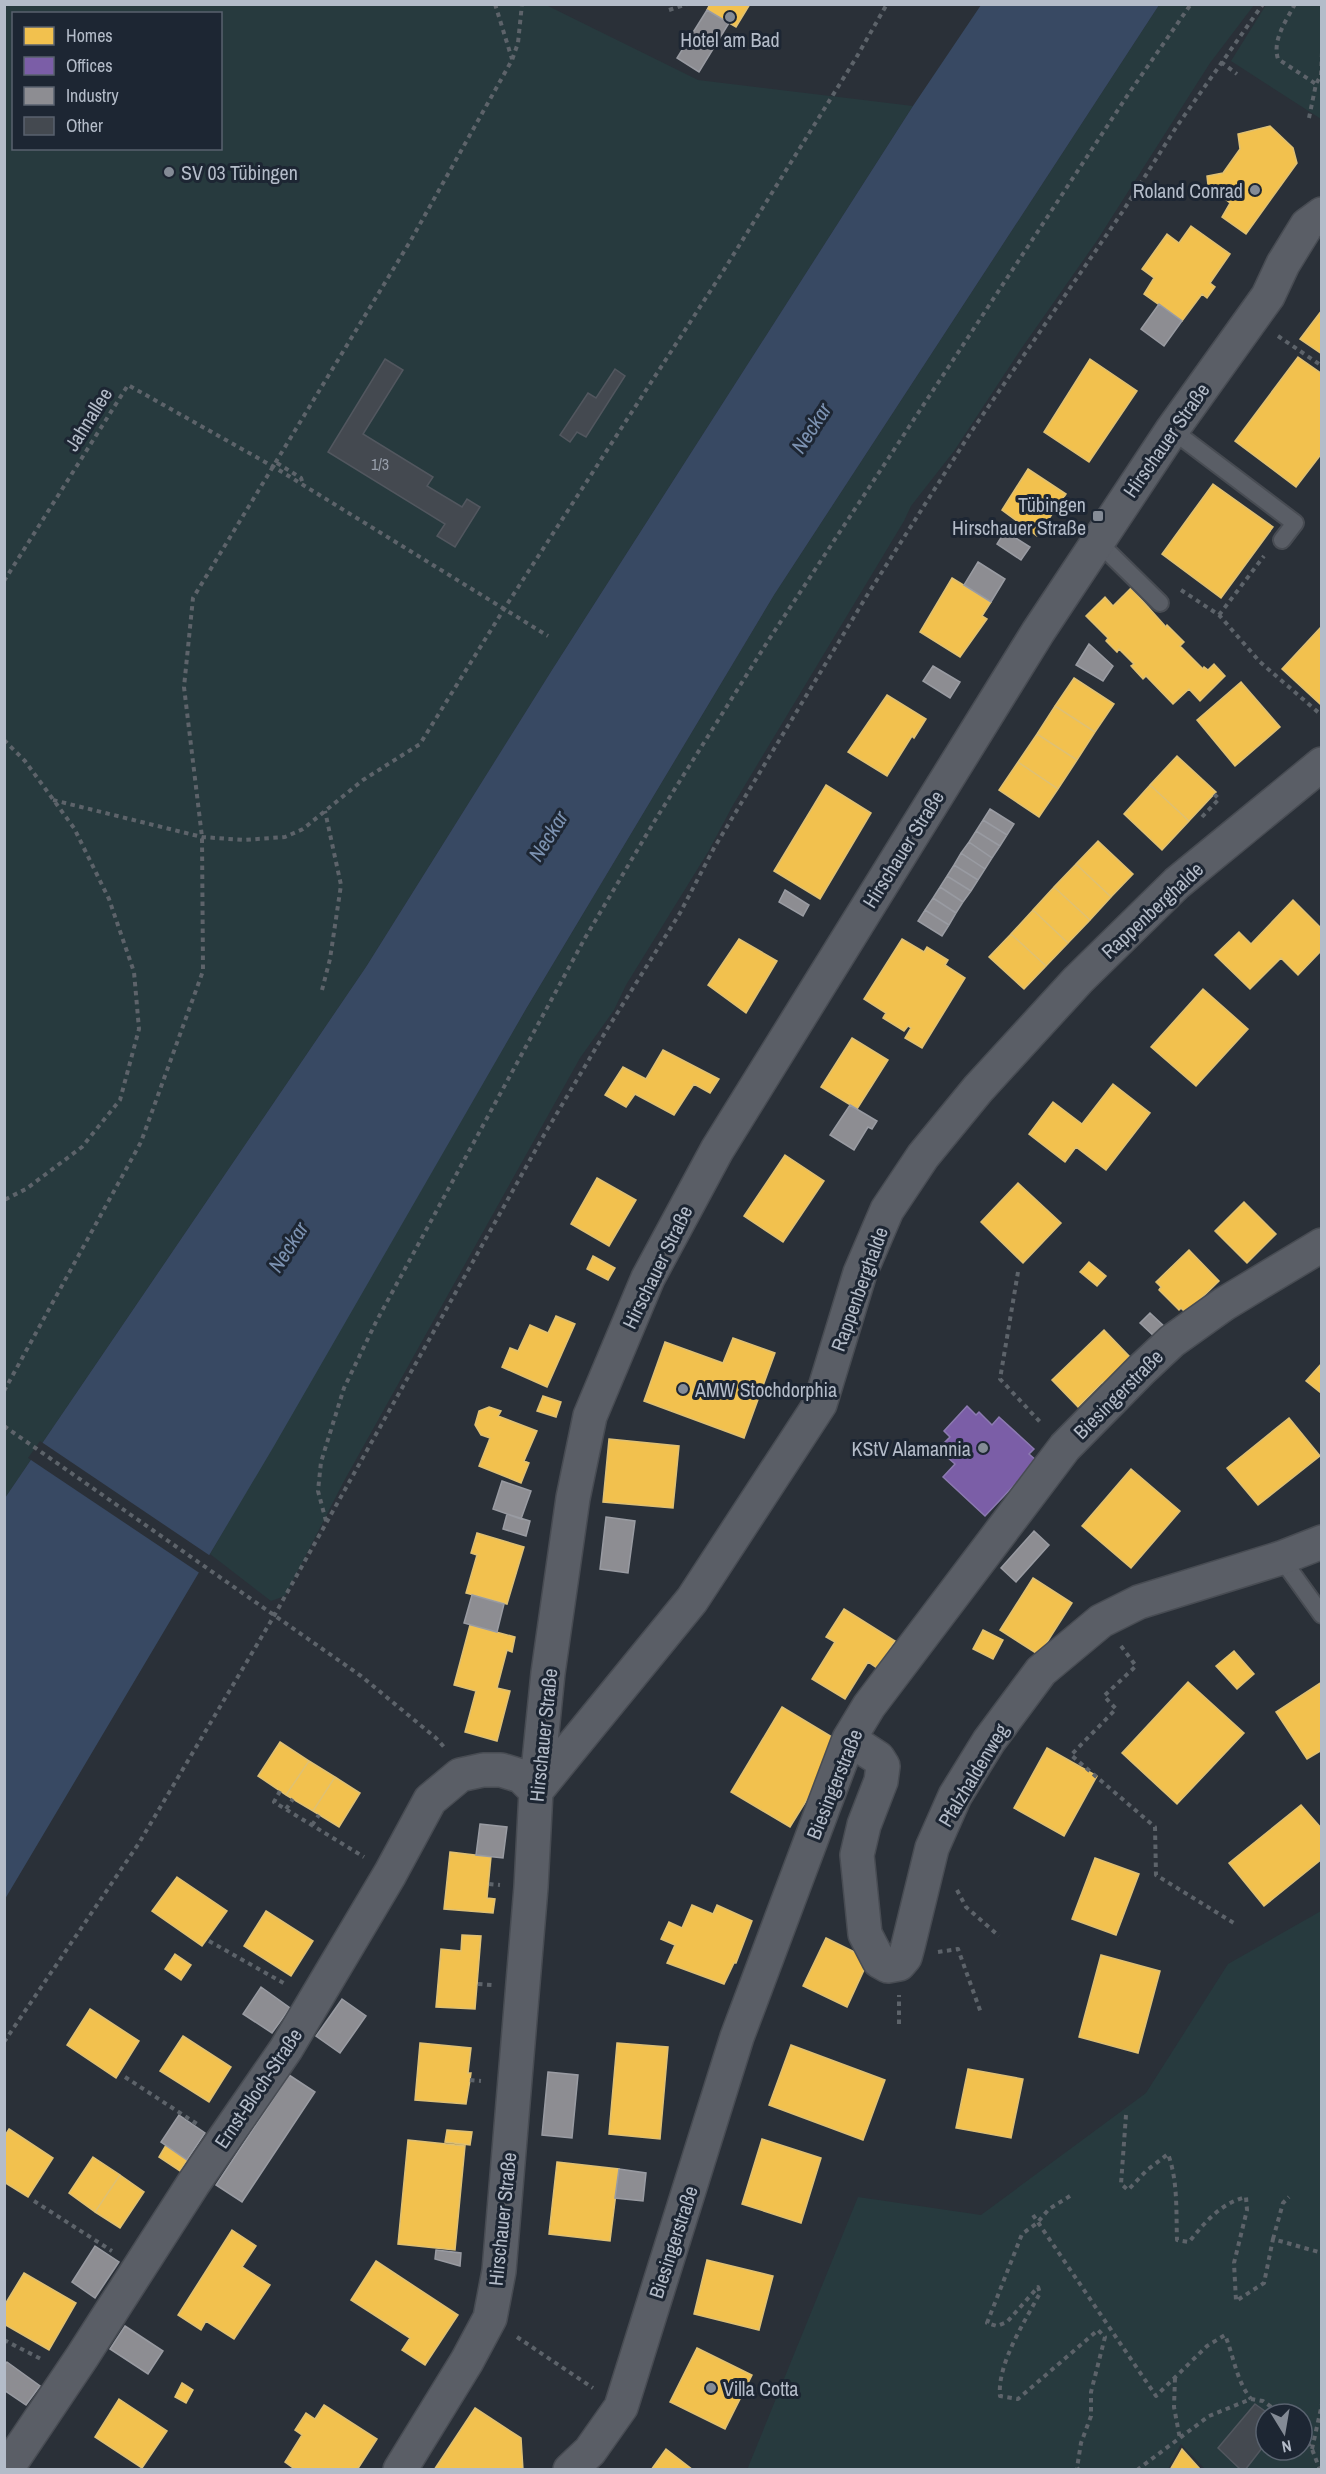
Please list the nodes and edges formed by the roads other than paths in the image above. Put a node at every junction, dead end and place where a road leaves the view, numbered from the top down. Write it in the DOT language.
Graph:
graph roads {
  1 [pos="1322,214"];
  2 [pos="1172,430"];
  3 [pos="1282,540"];
  4 [pos="1097,541"];
  5 [pos="1160,603"];
  6 [pos="1322,764"];
  7 [pos="1322,1245"];
  8 [pos="1322,1542"];
  9 [pos="1281,1558"];
  10 [pos="1322,1615"];
  11 [pos="849,1740"];
  12 [pos="536,1791"];
  13 [pos="6,2469"];
  14 [pos="400,2469"];
  15 [pos="570,2469"];
  1 -- 2 [label="street, Hirschauer Straße"];
  2 -- 3 [label="lane"];
  2 -- 4 [label="street, Hirschauer Straße"];
  4 -- 5 [label="lane"];
  4 -- 12 [label="street, Hirschauer Straße"];
  6 -- 12 [label="street, Rappenberghalde"];
  7 -- 11 [label="street, Biesingerstraße"];
  8 -- 9 [label="street, Pfalzhaldenweg"];
  9 -- 10 [label="lane"];
  9 -- 11 [label="street, Pfalzhaldenweg"];
  11 -- 15 [label="street, Biesingerstraße"];
  12 -- 13 [label="street, Ernst-Bloch-Straße"];
  12 -- 14 [label="street, Hirschauer Straße"];
}
